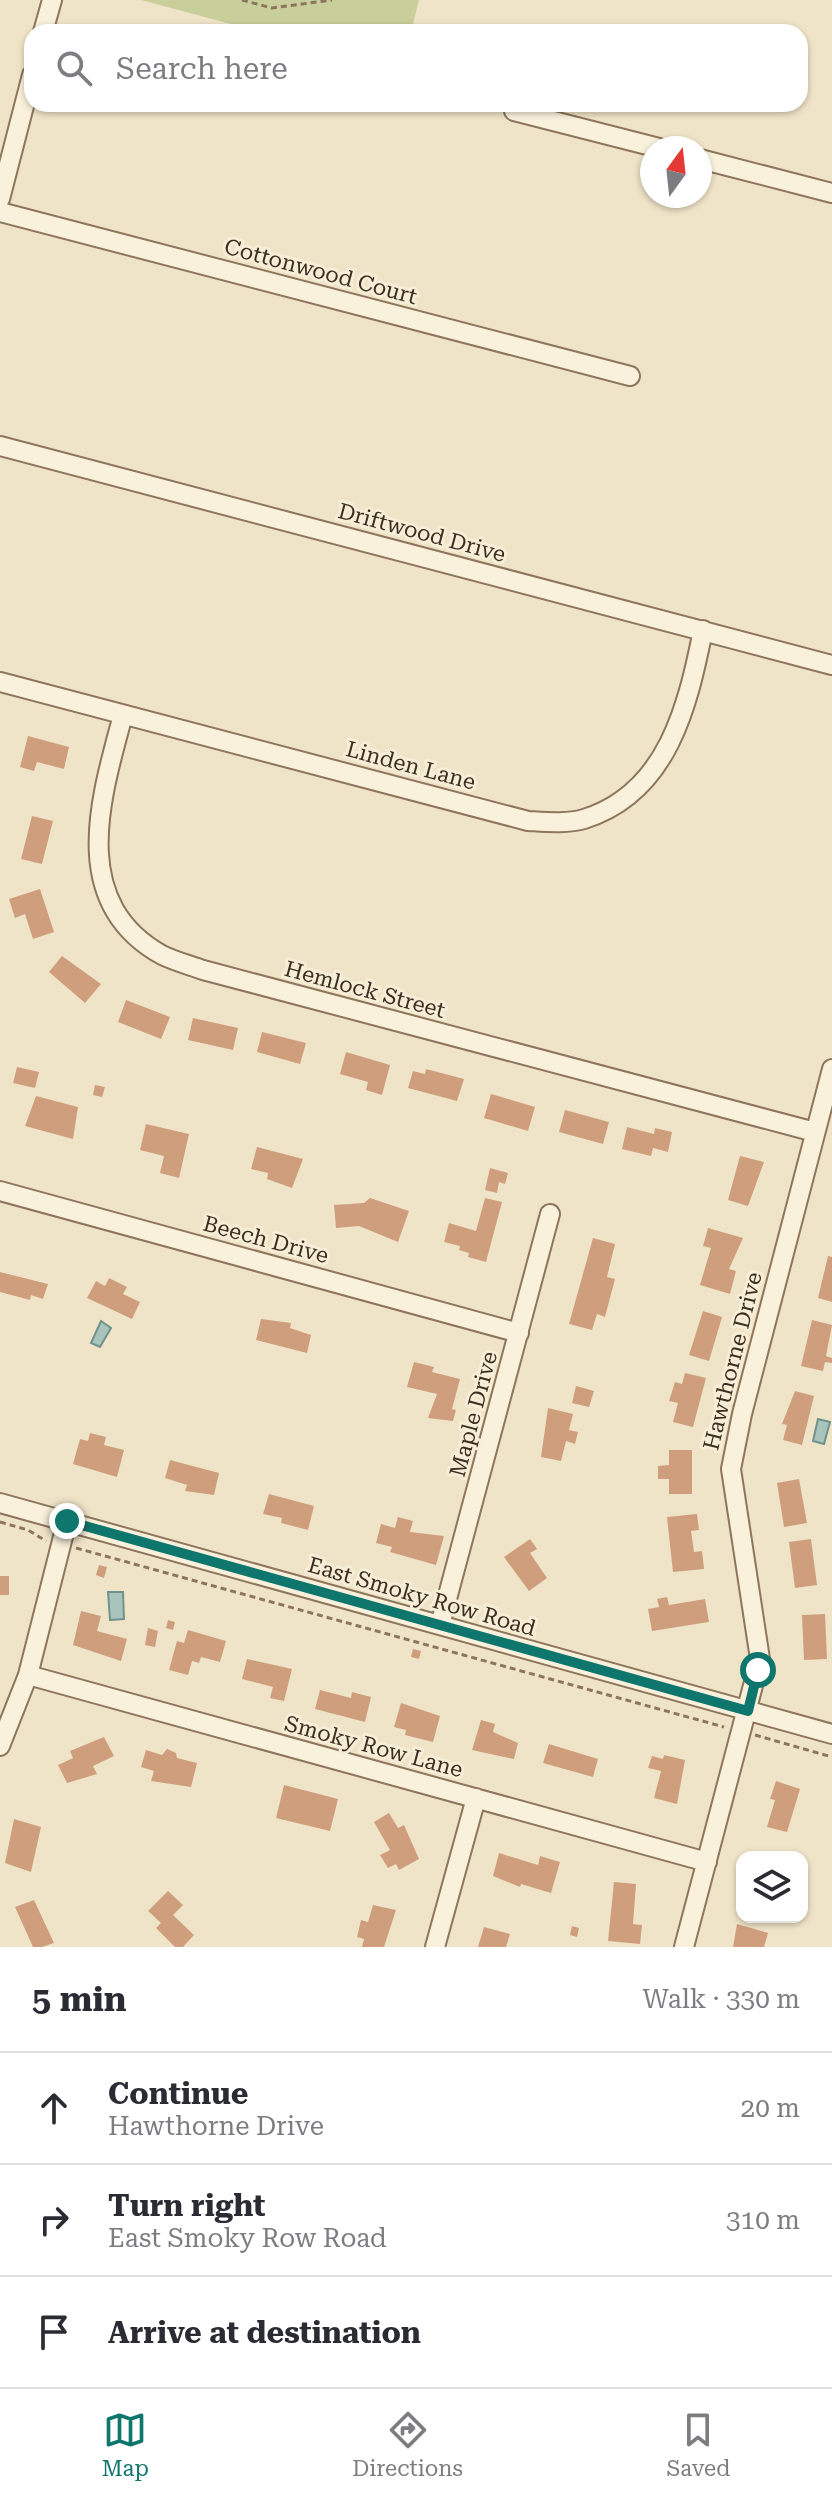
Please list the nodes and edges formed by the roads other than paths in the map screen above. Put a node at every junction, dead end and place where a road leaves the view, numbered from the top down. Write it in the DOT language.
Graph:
graph roads {
  1 [pos="52,0"];
  2 [pos="45,24"];
  3 [pos="24,106"];
  4 [pos="518,112"];
  5 [pos="640,143"];
  6 [pos="712,162"];
  7 [pos="832,193"];
  8 [pos="0,199"];
  9 [pos="0,212"];
  10 [pos="630,376"];
  11 [pos="0,446"];
  12 [pos="703,630"];
  13 [pos="832,665"];
  14 [pos="0,682"];
  15 [pos="123,715"];
  16 [pos="832,1069"];
  17 [pos="815,1132"];
  18 [pos="0,1191"];
  19 [pos="550,1214"];
  20 [pos="519,1333"];
  21 [pos="0,1503"];
  22 [pos="67,1521"];
  23 [pos="440,1625"];
  24 [pos="28,1675"];
  25 [pos="748,1711"];
  26 [pos="832,1734"];
  27 [pos="0,1746"];
  28 [pos="476,1798"];
  29 [pos="707,1862"];
  30 [pos="435,1947"];
  31 [pos="684,1947"];
  1 -- 2 [label="street"];
  3 -- 8 [label="street"];
  4 -- 5 [label="street"];
  6 -- 7 [label="street"];
  9 -- 10 [label="street, Cottonwood Court"];
  11 -- 12 [label="street, Driftwood Drive"];
  12 -- 13 [label="street, Driftwood Drive"];
  12 -- 15 [label="street, Linden Lane"];
  14 -- 15 [label="street, Linden Lane"];
  15 -- 17 [label="street, Hemlock Street"];
  16 -- 17 [label="street, Hawthorne Drive"];
  17 -- 25 [label="street, Hawthorne Drive"];
  18 -- 20 [label="street, Beech Drive"];
  19 -- 20 [label="street, Maple Drive"];
  20 -- 23 [label="street, Maple Drive"];
  21 -- 22 [label="street, East Smoky Row Road"];
  22 -- 23 [label="street, East Smoky Row Road"];
  22 -- 24 [label="street"];
  23 -- 25 [label="street, East Smoky Row Road"];
  24 -- 27 [label="street"];
  24 -- 28 [label="street, Smoky Row Lane"];
  25 -- 26 [label="street, East Smoky Row Road"];
  25 -- 29 [label="street, Hawthorne Drive"];
  28 -- 29 [label="street, Smoky Row Lane"];
  28 -- 30 [label="street"];
  29 -- 31 [label="street, Hawthorne Drive"];
}
